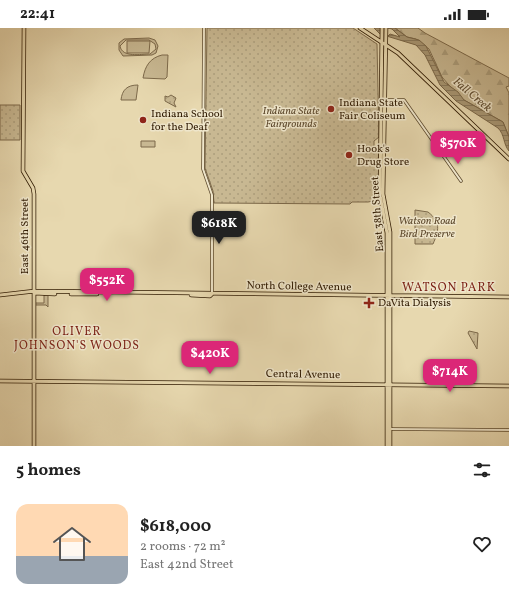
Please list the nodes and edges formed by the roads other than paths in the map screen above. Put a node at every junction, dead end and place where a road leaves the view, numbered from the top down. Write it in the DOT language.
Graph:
graph roads {
  1 [pos="24,28"];
  2 [pos="204,28"];
  3 [pos="360,28"];
  4 [pos="382,28"];
  5 [pos="386,28"];
  6 [pos="384,38"];
  7 [pos="383,43"];
  8 [pos="395,51"];
  9 [pos="384,57"];
  10 [pos="382,100"];
  11 [pos="509,159"];
  12 [pos="461,181"];
  13 [pos="34,293"];
  14 [pos="212,294"];
  15 [pos="0,296"];
  16 [pos="388,296"];
  17 [pos="509,297"];
  18 [pos="0,381"];
  19 [pos="34,381"];
  20 [pos="388,385"];
  21 [pos="509,386"];
  22 [pos="389,429"];
  23 [pos="509,430"];
  24 [pos="34,446"];
  25 [pos="387,446"];
  26 [pos="390,446"];
  1 -- 13 [label="main road, East 46th Street"];
  2 -- 14 [label="street"];
  3 -- 7 [label="main road"];
  4 -- 6 [label="main road, East 38th Street"];
  5 -- 6 [label="main road, East 38th Street"];
  6 -- 7 [label="main road, East 38th Street"];
  7 -- 8 [label="main road"];
  7 -- 9 [label="main road, East 38th Street"];
  7 -- 10 [label="main road, East 38th Street"];
  8 -- 9 [label="main road"];
  8 -- 11 [label="main road"];
  9 -- 10 [label="main road, East 38th Street"];
  10 -- 12 [label="street"];
  10 -- 16 [label="main road, East 38th Street"];
  13 -- 14 [label="main road, North College Avenue"];
  13 -- 15 [label="main road, North College Avenue"];
  13 -- 19 [label="main road, East 46th Street"];
  14 -- 16 [label="main road, North College Avenue"];
  16 -- 17 [label="main road, North College Avenue"];
  16 -- 20 [label="main road, East 38th Street"];
  18 -- 19 [label="main road, Central Avenue"];
  19 -- 20 [label="main road, Central Avenue"];
  19 -- 24 [label="main road, East 46th Street"];
  20 -- 21 [label="main road, Central Avenue"];
  20 -- 22 [label="main road, East 38th Street"];
  22 -- 23 [label="street"];
  22 -- 25 [label="main road, East 38th Street"];
  22 -- 26 [label="main road, East 38th Street"];
}
